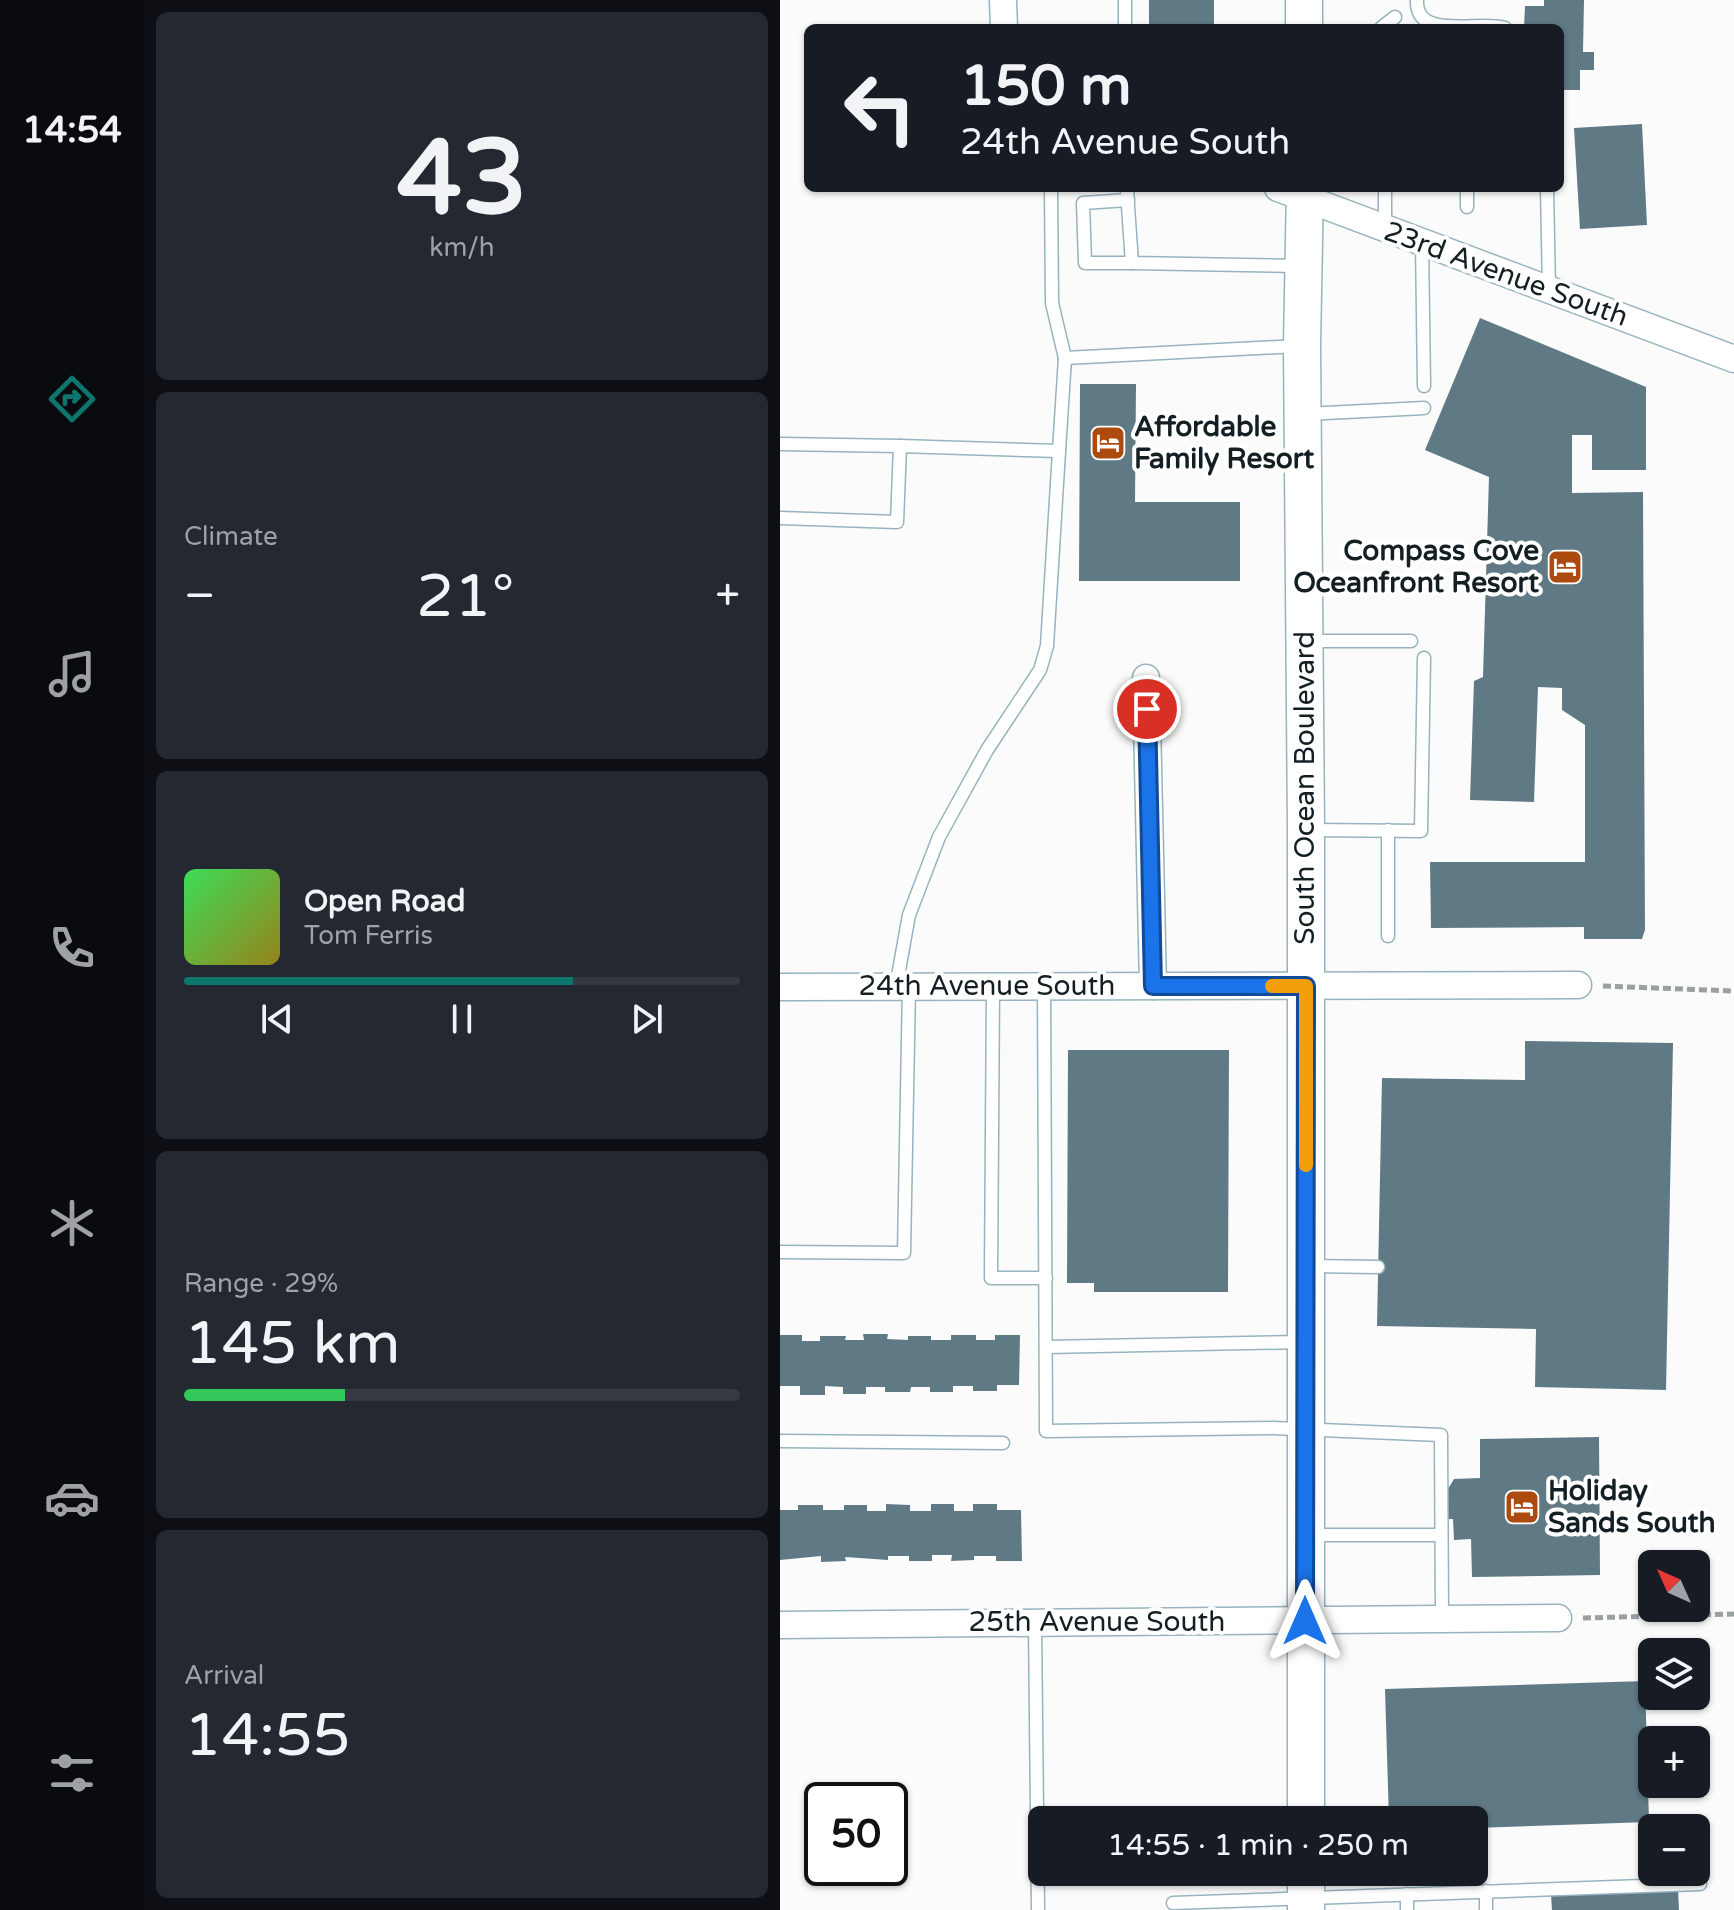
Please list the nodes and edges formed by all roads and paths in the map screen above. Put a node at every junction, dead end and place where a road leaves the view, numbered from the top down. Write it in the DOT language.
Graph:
graph roads {
  1 [pos="1003,0"];
  2 [pos="1125,0"];
  3 [pos="1304,0"];
  4 [pos="1417,0"];
  5 [pos="1395,17"];
  6 [pos="1004,24"];
  7 [pos="1125,24"];
  8 [pos="1304,24"];
  9 [pos="1386,24"];
  10 [pos="1433,24"];
  11 [pos="1051,192"];
  12 [pos="1296,192"];
  13 [pos="1385,192"];
  14 [pos="1467,192"];
  15 [pos="1547,192"];
  16 [pos="1128,194"];
  17 [pos="1467,207"];
  18 [pos="1385,229"];
  19 [pos="1422,242"];
  20 [pos="1132,263"];
  21 [pos="1303,266"];
  22 [pos="1549,290"];
  23 [pos="1302,345"];
  24 [pos="1065,358"];
  25 [pos="1734,359"];
  26 [pos="1424,386"];
  27 [pos="1424,408"];
  28 [pos="1303,415"];
  29 [pos="780,444"];
  30 [pos="900,446"];
  31 [pos="1059,451"];
  32 [pos="780,518"];
  33 [pos="1303,641"];
  34 [pos="1411,641"];
  35 [pos="1424,658"];
  36 [pos="1146,678"];
  37 [pos="1306,830"];
  38 [pos="1388,830"];
  39 [pos="1388,936"];
  40 [pos="1578,985"];
  41 [pos="902,986"];
  42 [pos="1044,986"];
  43 [pos="1153,986"];
  44 [pos="1306,986"];
  45 [pos="780,987"];
  46 [pos="993,987"];
  47 [pos="1734,991"];
  48 [pos="780,1252"];
  49 [pos="1306,1266"];
  50 [pos="1378,1267"];
  51 [pos="1046,1278"];
  52 [pos="1306,1342"];
  53 [pos="1046,1347"];
  54 [pos="1305,1428"];
  55 [pos="780,1441"];
  56 [pos="1003,1443"];
  57 [pos="1305,1535"];
  58 [pos="1441,1535"];
  59 [pos="1734,1614"];
  60 [pos="1558,1618"];
  61 [pos="1442,1619"];
  62 [pos="1305,1621"];
  63 [pos="1035,1623"];
  64 [pos="780,1625"];
  65 [pos="1306,1806"];
  66 [pos="1639,1886"];
  67 [pos="1486,1891"];
  68 [pos="1306,1893"];
  69 [pos="1407,1894"];
  70 [pos="1173,1903"];
  71 [pos="1038,1910"];
  72 [pos="1407,1910"];
  73 [pos="1486,1910"];
  1 -- 6 [label="street"];
  2 -- 7 [label="lane"];
  3 -- 8 [label="main road"];
  4 -- 10 [label="lane"];
  5 -- 9 [label="lane"];
  11 -- 24 [label="lane"];
  12 -- 18 [label="street, 23rd Avenue South"];
  12 -- 21 [label="main road, South Ocean Boulevard"];
  13 -- 18 [label="lane"];
  14 -- 17 [label="lane"];
  15 -- 22 [label="lane"];
  16 -- 20 [label="lane"];
  16 -- 20 [label="lane"];
  18 -- 19 [label="street, 23rd Avenue South"];
  19 -- 22 [label="street, 23rd Avenue South"];
  19 -- 26 [label="lane"];
  20 -- 21 [label="lane"];
  21 -- 23 [label="main road, South Ocean Boulevard"];
  22 -- 25 [label="street, 23rd Avenue South"];
  23 -- 24 [label="lane"];
  23 -- 28 [label="main road, South Ocean Boulevard"];
  24 -- 31 [label="lane"];
  27 -- 28 [label="lane"];
  28 -- 33 [label="main road, South Ocean Boulevard"];
  29 -- 30 [label="lane"];
  30 -- 31 [label="lane"];
  30 -- 32 [label="lane"];
  31 -- 41 [label="lane"];
  33 -- 34 [label="lane"];
  33 -- 37 [label="main road, South Ocean Boulevard"];
  35 -- 38 [label="lane"];
  36 -- 43 [label="street"];
  37 -- 38 [label="lane"];
  37 -- 44 [label="main road, South Ocean Boulevard"];
  38 -- 39 [label="lane"];
  40 -- 44 [label="street, 24th Avenue South"];
  40 -- 47 [label="path"];
  41 -- 45 [label="street, 24th Avenue South"];
  41 -- 46 [label="street, 24th Avenue South"];
  41 -- 48 [label="lane"];
  42 -- 43 [label="street, 24th Avenue South"];
  42 -- 46 [label="street, 24th Avenue South"];
  42 -- 51 [label="lane"];
  43 -- 44 [label="street, 24th Avenue South"];
  44 -- 49 [label="main road, South Ocean Boulevard"];
  46 -- 51 [label="lane"];
  49 -- 50 [label="lane"];
  49 -- 52 [label="main road, South Ocean Boulevard"];
  51 -- 53 [label="lane"];
  52 -- 53 [label="lane"];
  52 -- 54 [label="main road, South Ocean Boulevard"];
  53 -- 54 [label="lane"];
  54 -- 57 [label="main road, South Ocean Boulevard"];
  54 -- 58 [label="lane"];
  55 -- 56 [label="lane"];
  57 -- 58 [label="lane"];
  57 -- 62 [label="main road, South Ocean Boulevard"];
  58 -- 61 [label="lane"];
  59 -- 60 [label="path"];
  60 -- 61 [label="street, 25th Avenue South"];
  61 -- 62 [label="street, 25th Avenue South"];
  62 -- 63 [label="street, 25th Avenue South"];
  62 -- 65 [label="main road, South Ocean Boulevard"];
  63 -- 64 [label="street, 25th Avenue South"];
  63 -- 71 [label="lane"];
  66 -- 67 [label="lane"];
  67 -- 69 [label="lane"];
  67 -- 73 [label="lane"];
  68 -- 69 [label="lane"];
  68 -- 70 [label="lane"];
  69 -- 72 [label="lane"];
}
